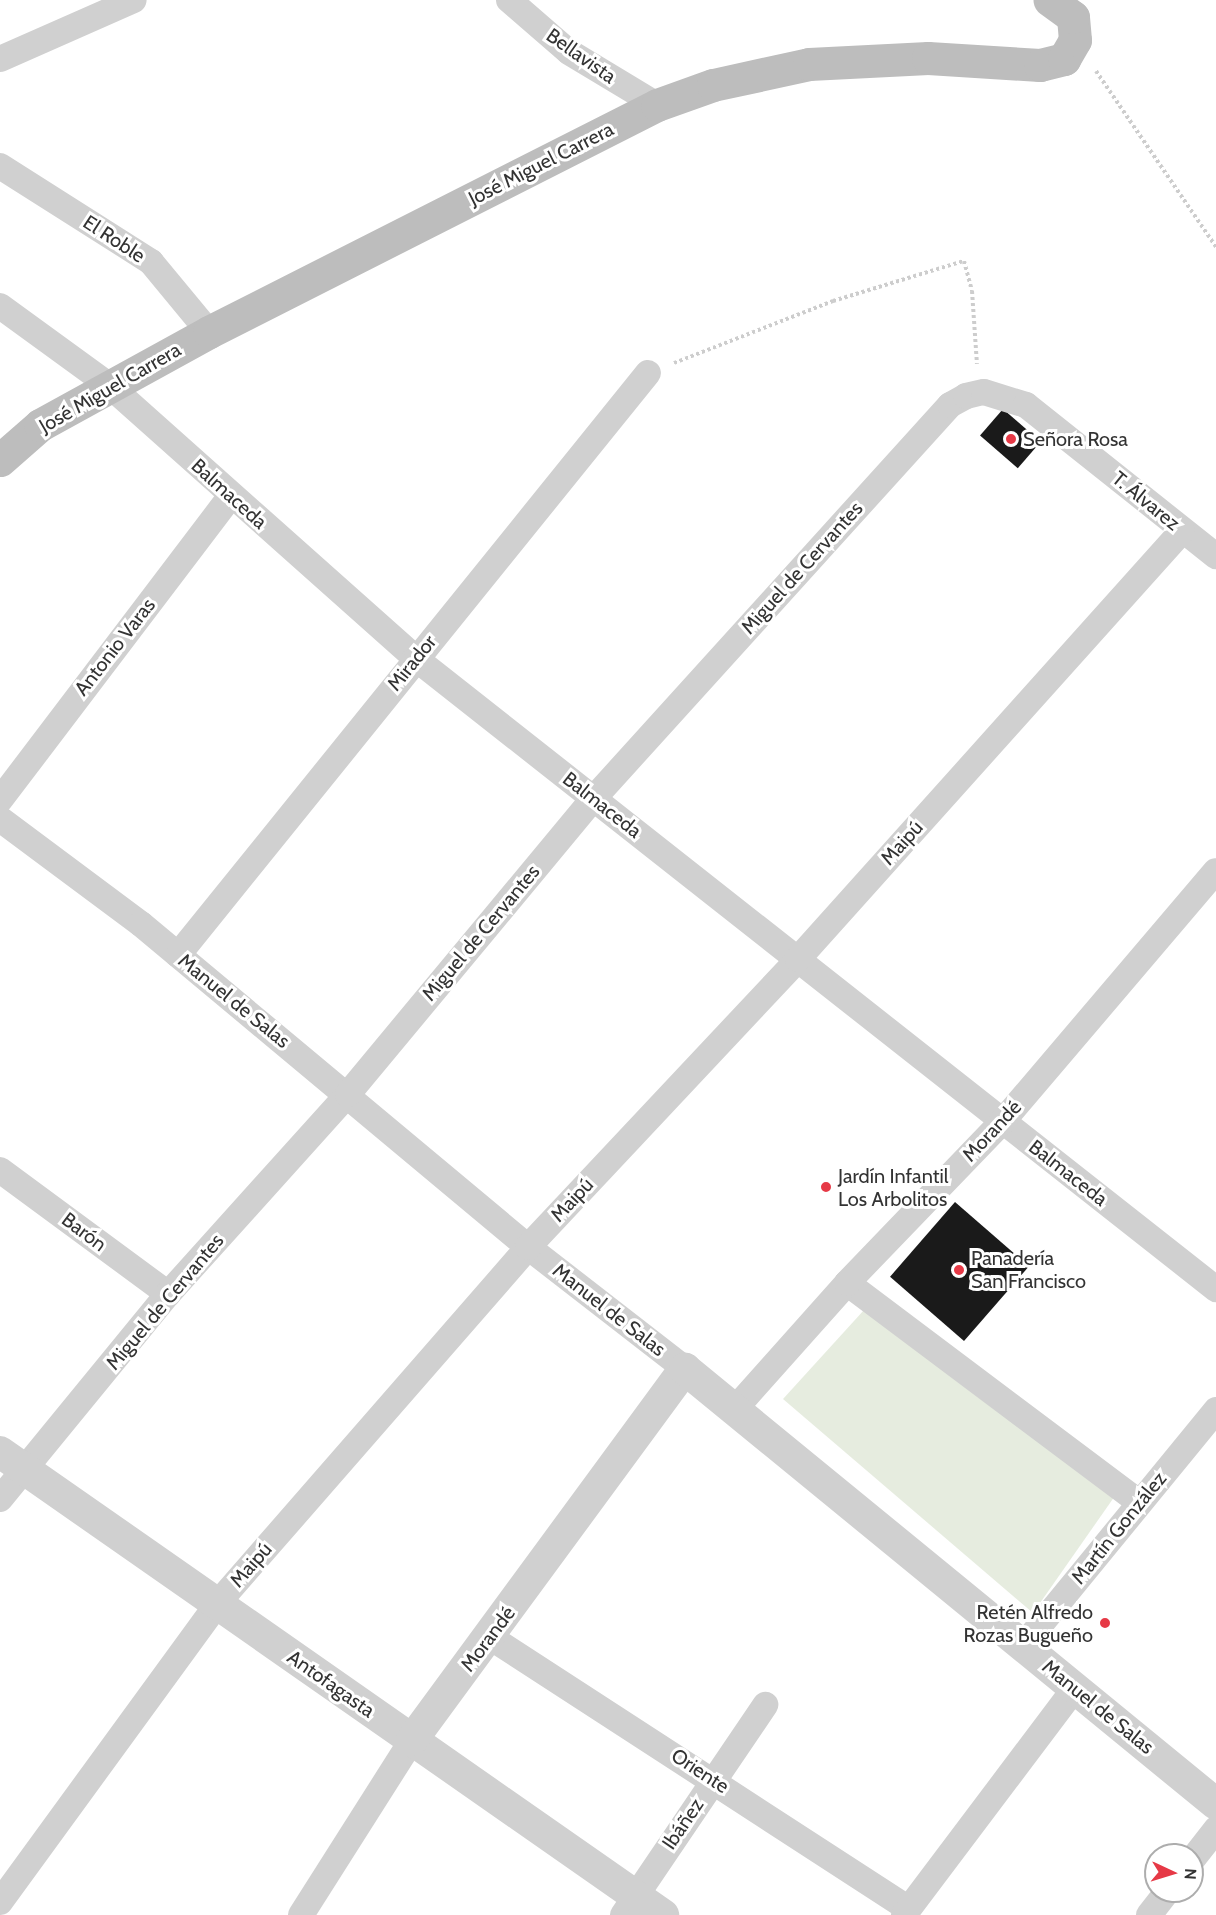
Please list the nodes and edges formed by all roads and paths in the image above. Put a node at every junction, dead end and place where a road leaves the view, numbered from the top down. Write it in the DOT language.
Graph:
graph roads {
  1 [pos="134,0"];
  2 [pos="509,0"];
  3 [pos="1050,0"];
  4 [pos="1075,40"];
  5 [pos="0,59"];
  6 [pos="657,105"];
  7 [pos="0,166"];
  8 [pos="1216,247"];
  9 [pos="0,306"];
  10 [pos="209,332"];
  11 [pos="977,365"];
  12 [pos="648,373"];
  13 [pos="110,386"];
  14 [pos="984,392"];
  15 [pos="0,460"];
  16 [pos="231,496"];
  17 [pos="1182,531"];
  18 [pos="1216,556"];
  19 [pos="416,658"];
  20 [pos="594,798"];
  21 [pos="0,800"];
  22 [pos="0,819"];
  23 [pos="1216,871"];
  24 [pos="178,955"];
  25 [pos="798,959"];
  26 [pos="348,1094"];
  27 [pos="1003,1121"];
  28 [pos="0,1170"];
  29 [pos="528,1247"];
  30 [pos="847,1283"];
  31 [pos="1216,1289"];
  32 [pos="168,1294"];
  33 [pos="685,1369"];
  34 [pos="734,1410"];
  35 [pos="1216,1410"];
  36 [pos="0,1452"];
  37 [pos="26,1471"];
  38 [pos="0,1499"];
  39 [pos="1139,1502"];
  40 [pos="217,1604"];
  41 [pos="490,1637"];
  42 [pos="1023,1646"];
  43 [pos="1075,1688"];
  44 [pos="765,1705"];
  45 [pos="412,1740"];
  46 [pos="713,1779"];
  47 [pos="1216,1804"];
  48 [pos="1216,1829"];
  49 [pos="1204,1844"];
  50 [pos="0,1902"];
  51 [pos="1158,1903"];
  52 [pos="629,1906"];
  53 [pos="906,1912"];
  54 [pos="301,1915"];
  55 [pos="663,1915"];
  56 [pos="1149,1915"];
  1 -- 5 [label="street"];
  2 -- 6 [label="street, Bellavista"];
  3 -- 4 [label="main road"];
  4 -- 6 [label="main road, José Miguel Carrera"];
  4 -- 8 [label="path"];
  6 -- 10 [label="main road, José Miguel Carrera"];
  7 -- 10 [label="street, El Roble"];
  9 -- 13 [label="street, Balmaceda"];
  10 -- 13 [label="main road, José Miguel Carrera"];
  11 -- 12 [label="path"];
  12 -- 19 [label="street, Mirador"];
  13 -- 15 [label="main road, José Miguel Carrera"];
  13 -- 16 [label="street, Balmaceda"];
  14 -- 17 [label="street, T. Álvarez"];
  14 -- 20 [label="street, Miguel de Cervantes"];
  16 -- 19 [label="street, Balmaceda"];
  16 -- 21 [label="street, Antonio Varas"];
  17 -- 18 [label="street, T. Álvarez"];
  17 -- 25 [label="street, Maipú"];
  19 -- 20 [label="street, Balmaceda"];
  19 -- 24 [label="street, Mirador"];
  20 -- 25 [label="street, Balmaceda"];
  20 -- 26 [label="street, Miguel de Cervantes"];
  22 -- 24 [label="street, Manuel de Salas"];
  23 -- 27 [label="street, Morandé"];
  24 -- 26 [label="street, Manuel de Salas"];
  25 -- 27 [label="street, Balmaceda"];
  25 -- 29 [label="street, Maipú"];
  26 -- 29 [label="street, Manuel de Salas"];
  26 -- 32 [label="street, Miguel de Cervantes"];
  27 -- 30 [label="street, Morandé"];
  27 -- 31 [label="street, Balmaceda"];
  28 -- 32 [label="street, Barón"];
  29 -- 33 [label="street, Manuel de Salas"];
  29 -- 40 [label="street, Maipú"];
  30 -- 34 [label="street, Morandé"];
  30 -- 39 [label="street"];
  32 -- 37 [label="street, Miguel de Cervantes"];
  33 -- 34 [label="street, Manuel de Salas"];
  33 -- 41 [label="street, Morandé"];
  34 -- 42 [label="street, Manuel de Salas"];
  35 -- 39 [label="street, Martín González"];
  36 -- 37 [label="street, Antofagasta"];
  37 -- 38 [label="street, Miguel de Cervantes"];
  37 -- 40 [label="street, Antofagasta"];
  39 -- 42 [label="street, Martín González"];
  40 -- 45 [label="street, Antofagasta"];
  40 -- 50 [label="street, Maipú"];
  41 -- 45 [label="street, Morandé"];
  41 -- 46 [label="street, Oriente"];
  42 -- 43 [label="street, Manuel de Salas"];
  43 -- 47 [label="street, Manuel de Salas"];
  43 -- 53 [label="street"];
  44 -- 46 [label="street, Ibáñez"];
  45 -- 52 [label="street, Antofagasta"];
  45 -- 54 [label="street, Morandé"];
  46 -- 52 [label="street, Ibáñez"];
  46 -- 53 [label="street, Oriente"];
  48 -- 49 [label="street"];
  51 -- 56 [label="street"];
  52 -- 55 [label="street, Antofagasta"];
}
